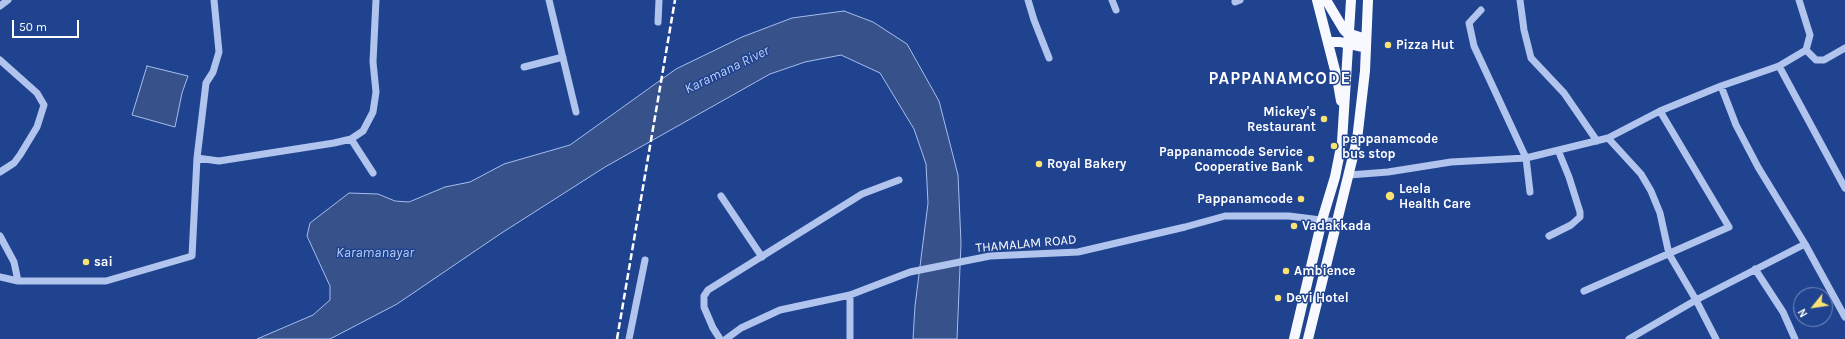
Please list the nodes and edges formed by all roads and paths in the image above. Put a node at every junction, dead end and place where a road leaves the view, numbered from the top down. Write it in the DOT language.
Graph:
graph roads {
  1 [pos="8,0"];
  2 [pos="214,0"];
  3 [pos="376,0"];
  4 [pos="549,0"];
  5 [pos="659,0"];
  6 [pos="1028,0"];
  7 [pos="1112,0"];
  8 [pos="1317,0"];
  9 [pos="1326,0"];
  10 [pos="1351,0"];
  11 [pos="1368,0"];
  12 [pos="1520,0"];
  13 [pos="1798,0"];
  14 [pos="0,6"];
  15 [pos="1116,10"];
  16 [pos="1481,10"];
  17 [pos="658,22"];
  18 [pos="1349,39"];
  19 [pos="1329,42"];
  20 [pos="1366,44"];
  21 [pos="1845,48"];
  22 [pos="1806,50"];
  23 [pos="563,57"];
  24 [pos="1049,58"];
  25 [pos="0,60"];
  26 [pos="1779,66"];
  27 [pos="524,67"];
  28 [pos="1720,86"];
  29 [pos="1660,111"];
  30 [pos="576,112"];
  31 [pos="1344,121"];
  32 [pos="1608,138"];
  33 [pos="351,139"];
  34 [pos="1597,141"];
  35 [pos="1558,150"];
  36 [pos="196,158"];
  37 [pos="1526,158"];
  38 [pos="0,172"];
  39 [pos="373,173"];
  40 [pos="1349,175"];
  41 [pos="899,180"];
  42 [pos="1845,188"];
  43 [pos="1530,192"];
  44 [pos="721,196"];
  45 [pos="1322,220"];
  46 [pos="1337,222"];
  47 [pos="0,236"];
  48 [pos="1549,236"];
  49 [pos="1805,244"];
  50 [pos="1669,254"];
  51 [pos="762,257"];
  52 [pos="646,260"];
  53 [pos="1755,268"];
  54 [pos="0,277"];
  55 [pos="18,281"];
  56 [pos="1584,291"];
  57 [pos="850,295"];
  58 [pos="1696,300"];
  59 [pos="1845,318"];
  60 [pos="629,339"];
  61 [pos="720,339"];
  62 [pos="726,339"];
  63 [pos="850,339"];
  64 [pos="1294,339"];
  65 [pos="1308,339"];
  66 [pos="1629,339"];
  67 [pos="1716,339"];
  68 [pos="1794,339"];
  1 -- 14 [label="street"];
  2 -- 36 [label="street"];
  3 -- 33 [label="street"];
  4 -- 23 [label="street"];
  5 -- 17 [label="street"];
  6 -- 24 [label="street"];
  7 -- 15 [label="street"];
  8 -- 19 [label="main road"];
  9 -- 18 [label="main road"];
  10 -- 18 [label="main road"];
  11 -- 20 [label="main road"];
  12 -- 34 [label="street"];
  13 -- 22 [label="street"];
  16 -- 37 [label="street"];
  18 -- 19 [label="main road"];
  18 -- 20 [label="main road"];
  18 -- 31 [label="main road"];
  19 -- 31 [label="main road"];
  20 -- 40 [label="main road"];
  21 -- 22 [label="street"];
  22 -- 26 [label="street"];
  23 -- 27 [label="street"];
  23 -- 30 [label="street"];
  25 -- 38 [label="street"];
  26 -- 28 [label="street"];
  26 -- 42 [label="street"];
  28 -- 29 [label="street"];
  28 -- 49 [label="street"];
  29 -- 32 [label="street"];
  29 -- 50 [label="street"];
  31 -- 45 [label="main road"];
  32 -- 34 [label="street"];
  32 -- 50 [label="street"];
  33 -- 36 [label="street"];
  33 -- 39 [label="street"];
  34 -- 35 [label="street"];
  35 -- 37 [label="street"];
  35 -- 48 [label="street"];
  36 -- 55 [label="street"];
  37 -- 40 [label="street"];
  37 -- 43 [label="street"];
  40 -- 46 [label="main road"];
  41 -- 51 [label="street"];
  44 -- 51 [label="street"];
  45 -- 46 [label="street, THAMALAM ROAD"];
  45 -- 57 [label="street, THAMALAM ROAD"];
  45 -- 64 [label="main road"];
  46 -- 65 [label="main road"];
  47 -- 55 [label="street"];
  49 -- 53 [label="street"];
  49 -- 59 [label="street"];
  50 -- 56 [label="street"];
  50 -- 58 [label="street"];
  51 -- 61 [label="street"];
  52 -- 60 [label="street"];
  53 -- 58 [label="street"];
  53 -- 68 [label="street"];
  54 -- 55 [label="street"];
  57 -- 62 [label="street, THAMALAM ROAD"];
  57 -- 63 [label="street"];
  58 -- 66 [label="street"];
  58 -- 67 [label="street"];
}
